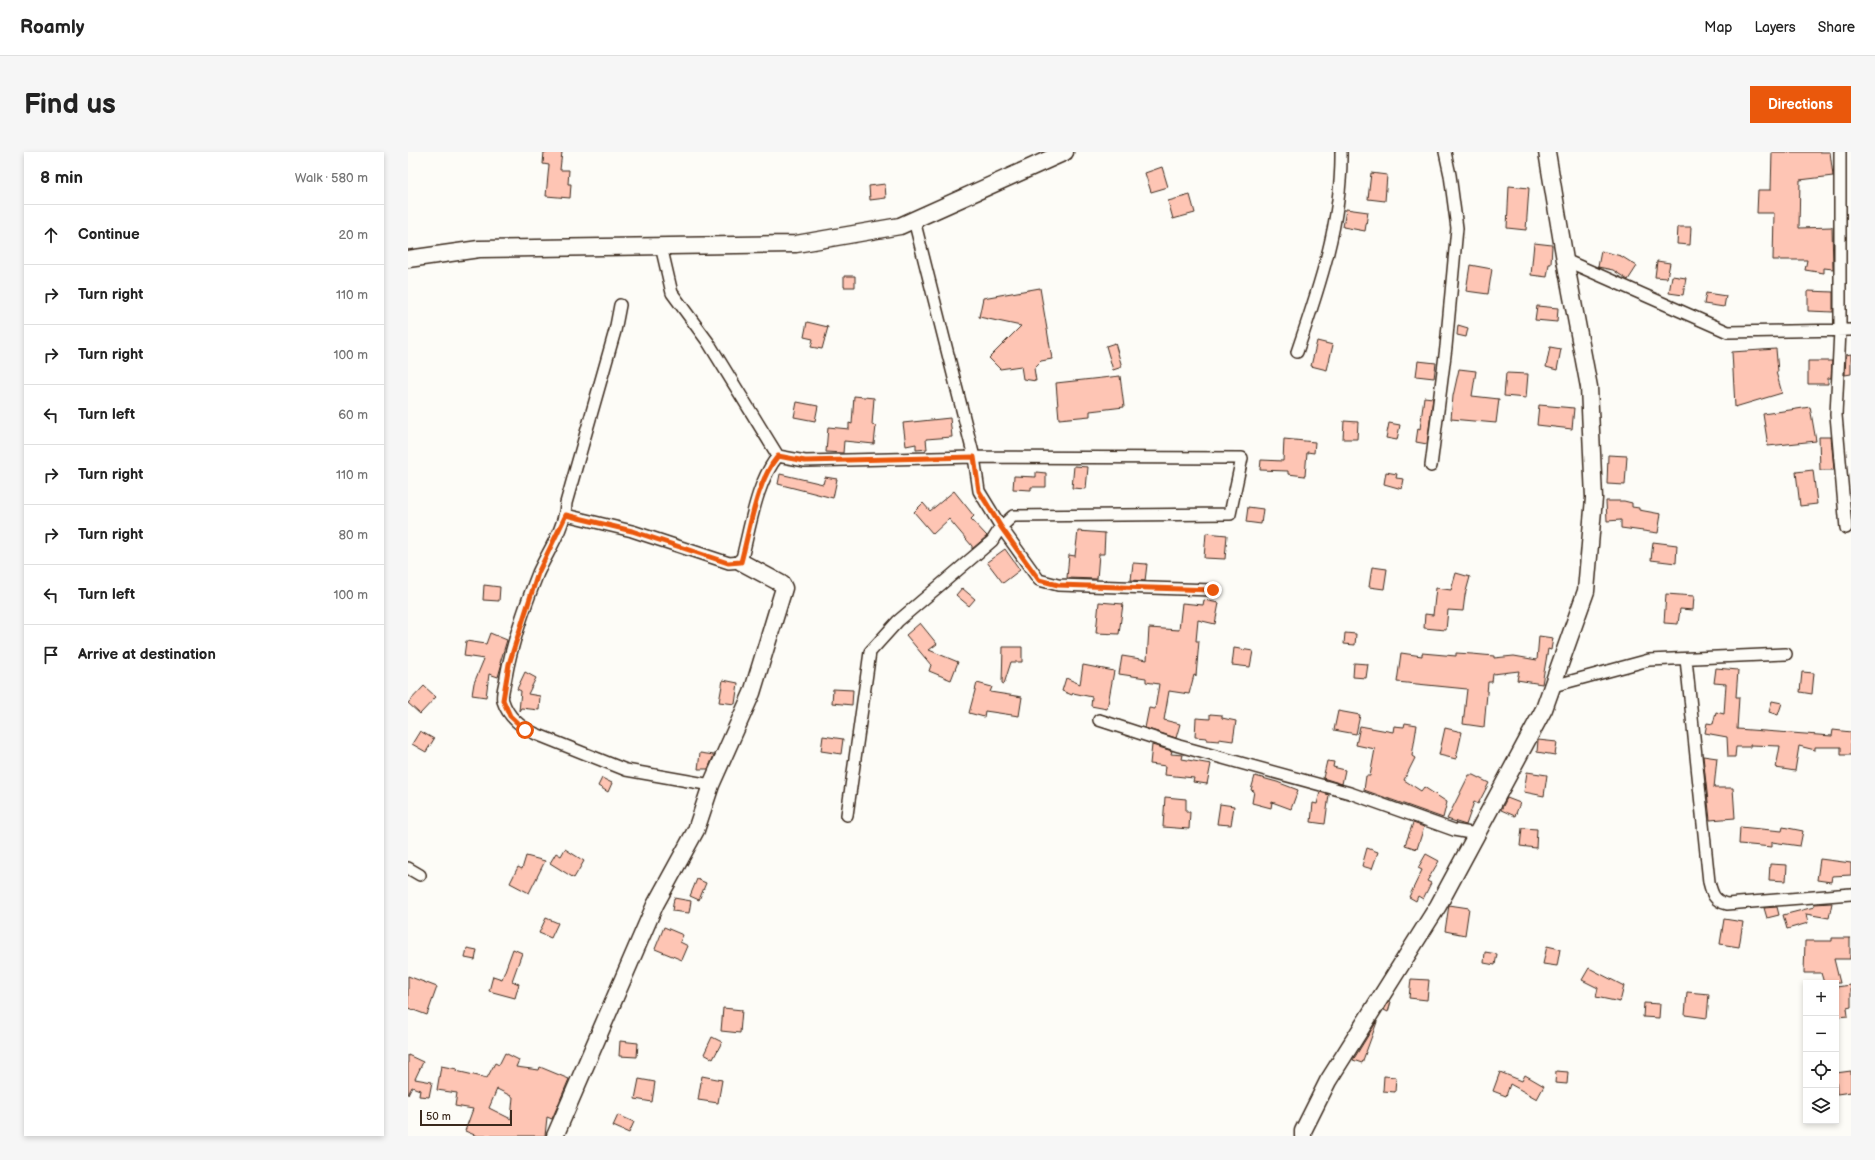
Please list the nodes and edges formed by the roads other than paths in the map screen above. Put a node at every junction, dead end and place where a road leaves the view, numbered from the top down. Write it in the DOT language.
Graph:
graph roads {
  1 [pos="1064,152"];
  2 [pos="1341,152"];
  3 [pos="1445,152"];
  4 [pos="1547,152"];
  5 [pos="1840,152"];
  6 [pos="914,220"];
  7 [pos="661,246"];
  8 [pos="408,260"];
  9 [pos="1565,260"];
  10 [pos="620,306"];
  11 [pos="1845,330"];
  12 [pos="1297,352"];
  13 [pos="778,456"];
  14 [pos="974,457"];
  15 [pos="1431,466"];
  16 [pos="566,515"];
  17 [pos="1001,527"];
  18 [pos="1846,528"];
  19 [pos="741,562"];
  20 [pos="1213,590"];
  21 [pos="1786,654"];
  22 [pos="1686,658"];
  23 [pos="1552,686"];
  24 [pos="1100,720"];
  25 [pos="711,785"];
  26 [pos="847,815"];
  27 [pos="1476,834"];
  28 [pos="408,868"];
  29 [pos="420,875"];
  30 [pos="1851,894"];
  31 [pos="555,1136"];
  32 [pos="1303,1136"];
  1 -- 6 [label="street"];
  2 -- 12 [label="street"];
  3 -- 15 [label="street"];
  4 -- 9 [label="street"];
  5 -- 11 [label="street"];
  6 -- 7 [label="street"];
  6 -- 14 [label="street"];
  7 -- 8 [label="street"];
  7 -- 13 [label="street"];
  9 -- 11 [label="street"];
  9 -- 23 [label="street"];
  10 -- 16 [label="street"];
  11 -- 18 [label="street"];
  13 -- 14 [label="street"];
  13 -- 19 [label="street"];
  14 -- 17 [label="street"];
  14 -- 17 [label="street"];
  16 -- 19 [label="street"];
  16 -- 25 [label="street"];
  17 -- 20 [label="street"];
  17 -- 26 [label="street"];
  19 -- 25 [label="street"];
  21 -- 22 [label="street"];
  22 -- 23 [label="street"];
  22 -- 30 [label="street"];
  23 -- 27 [label="street"];
  24 -- 27 [label="street"];
  25 -- 31 [label="street"];
  27 -- 32 [label="street"];
  28 -- 29 [label="street"];
}
